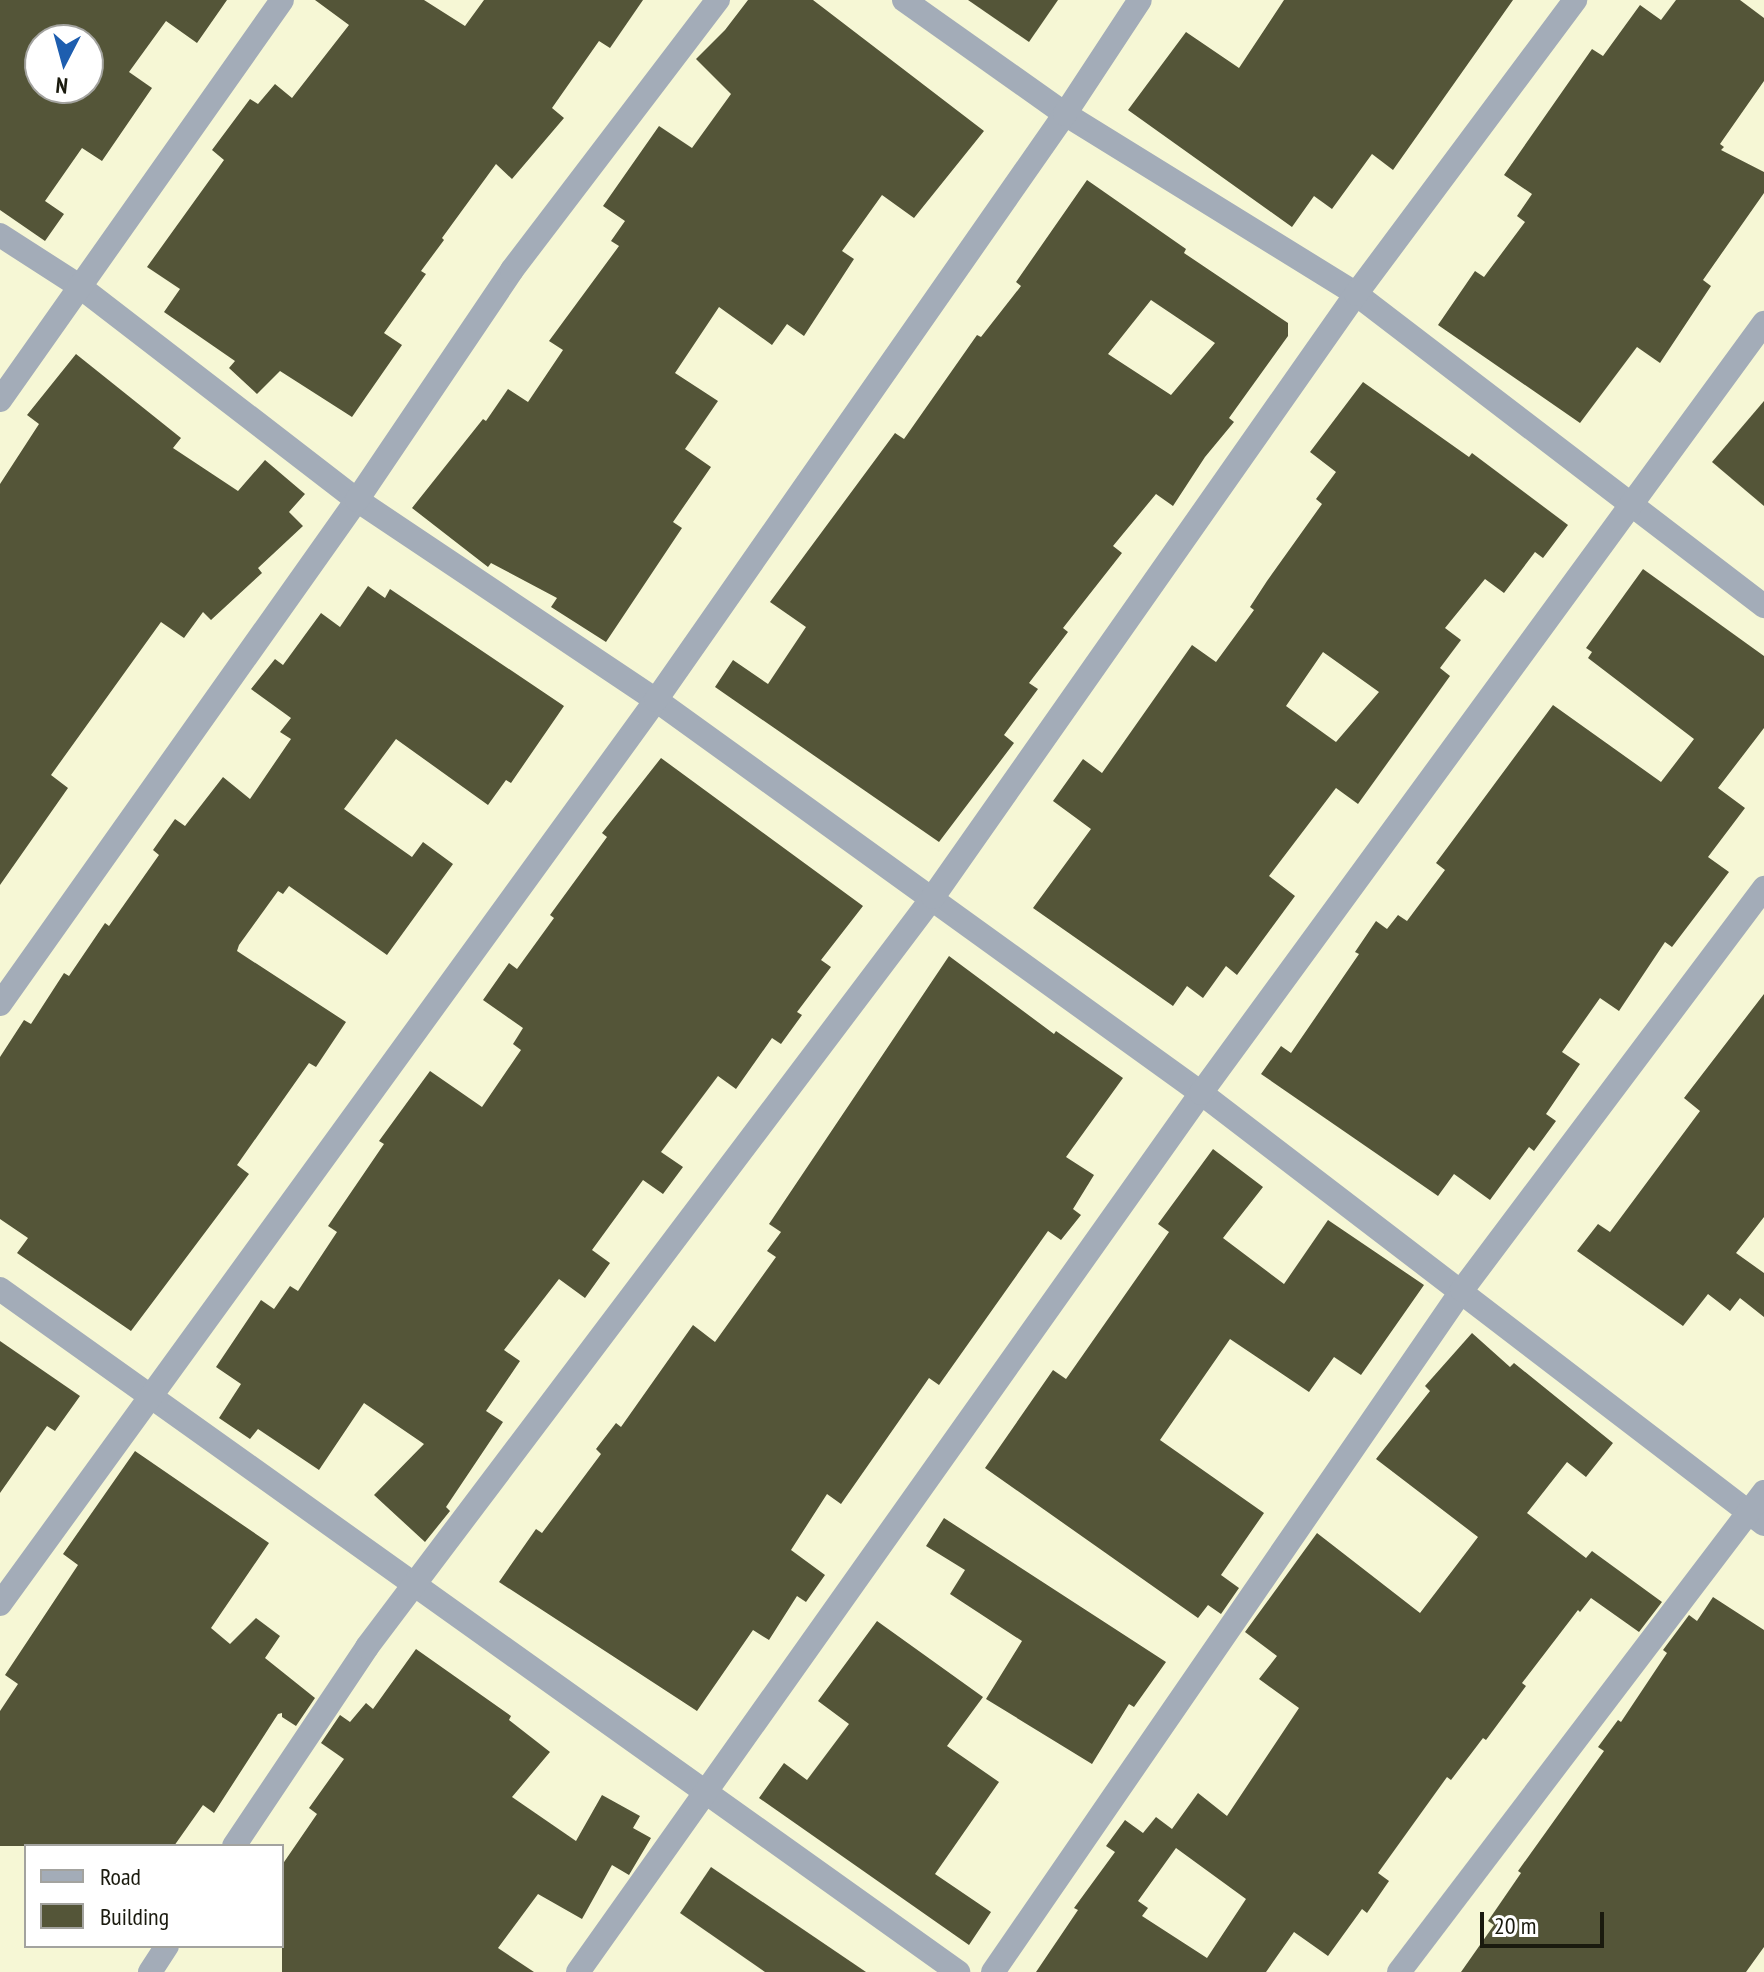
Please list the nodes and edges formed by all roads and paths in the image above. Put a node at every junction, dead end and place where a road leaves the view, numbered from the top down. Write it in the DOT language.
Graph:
graph roads {
  1 [pos="282,0"];
  2 [pos="718,0"];
  3 [pos="904,0"];
  4 [pos="1140,0"];
  5 [pos="1575,0"];
  6 [pos="1065,114"];
  7 [pos="0,235"];
  8 [pos="79,286"];
  9 [pos="1356,294"];
  10 [pos="1764,323"];
  11 [pos="0,400"];
  12 [pos="357,500"];
  13 [pos="1631,507"];
  14 [pos="1764,606"];
  15 [pos="656,700"];
  16 [pos="1764,888"];
  17 [pos="933,897"];
  18 [pos="0,1004"];
  19 [pos="1201,1093"];
  20 [pos="0,1289"];
  21 [pos="1462,1290"];
  22 [pos="149,1397"];
  23 [pos="1764,1492"];
  24 [pos="1756,1518"];
  25 [pos="417,1585"];
  26 [pos="0,1604"];
  27 [pos="707,1792"];
  28 [pos="235,1844"];
  29 [pos="166,1948"];
  30 [pos="150,1972"];
  31 [pos="578,1972"];
  32 [pos="958,1972"];
  33 [pos="993,1972"];
  34 [pos="1399,1972"];
  1 -- 8 [label="street"];
  2 -- 12 [label="street"];
  3 -- 6 [label="street"];
  4 -- 6 [label="street"];
  5 -- 9 [label="street"];
  6 -- 9 [label="street"];
  6 -- 15 [label="street"];
  7 -- 8 [label="street"];
  8 -- 11 [label="street"];
  8 -- 12 [label="street"];
  9 -- 13 [label="street"];
  9 -- 17 [label="street"];
  10 -- 13 [label="street"];
  12 -- 15 [label="street"];
  12 -- 18 [label="street"];
  13 -- 14 [label="street"];
  13 -- 19 [label="street"];
  15 -- 17 [label="street"];
  15 -- 22 [label="street"];
  16 -- 21 [label="street"];
  17 -- 19 [label="street"];
  17 -- 25 [label="street"];
  19 -- 21 [label="street"];
  19 -- 27 [label="street"];
  20 -- 22 [label="street"];
  21 -- 24 [label="street"];
  21 -- 33 [label="street"];
  22 -- 25 [label="street"];
  22 -- 26 [label="street"];
  23 -- 24 [label="street"];
  24 -- 34 [label="street"];
  25 -- 27 [label="street"];
  25 -- 28 [label="street"];
  27 -- 31 [label="street"];
  27 -- 32 [label="street"];
  29 -- 30 [label="street"];
}
